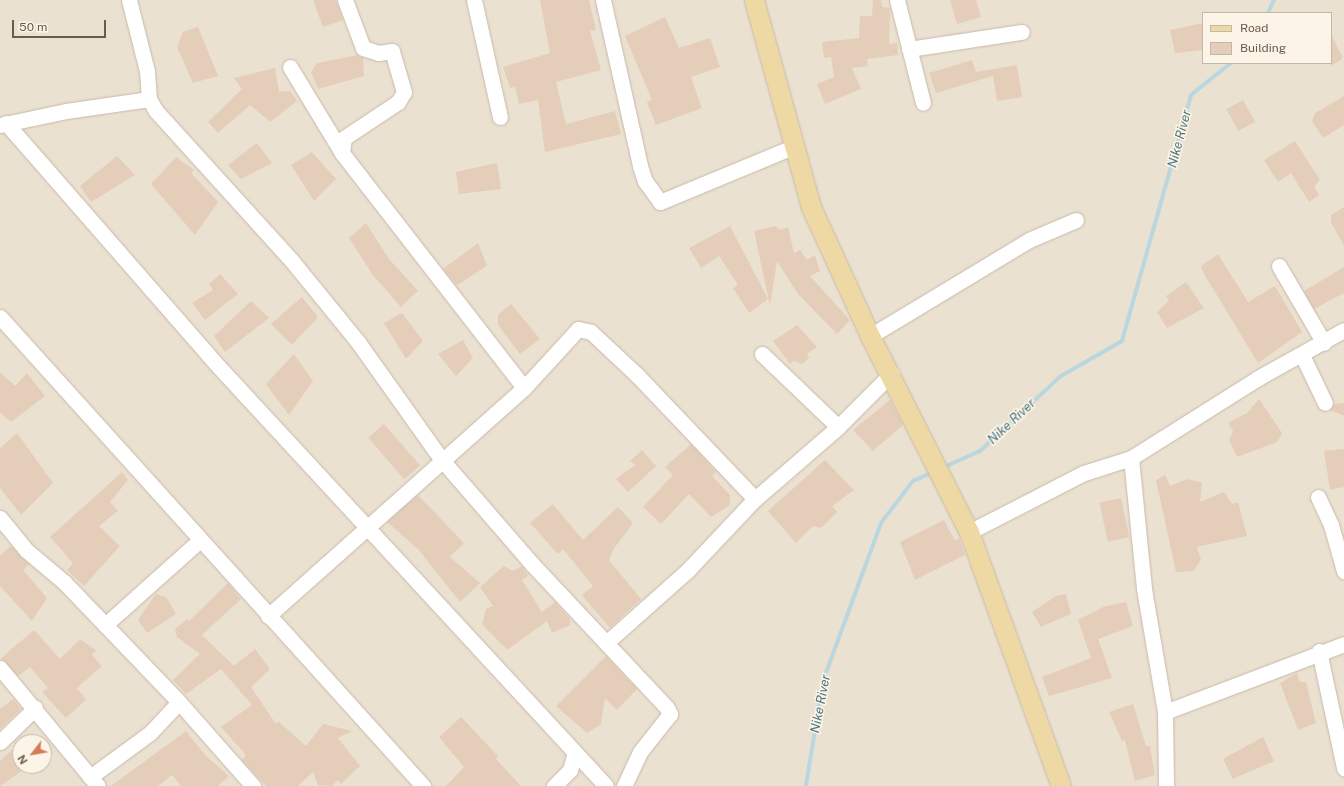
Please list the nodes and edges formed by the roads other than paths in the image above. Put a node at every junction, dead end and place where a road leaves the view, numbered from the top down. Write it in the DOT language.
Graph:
graph roads {
  1 [pos="128,0"];
  2 [pos="345,0"];
  3 [pos="474,0"];
  4 [pos="603,0"];
  5 [pos="754,0"];
  6 [pos="897,0"];
  7 [pos="1022,32"];
  8 [pos="910,49"];
  9 [pos="290,67"];
  10 [pos="149,99"];
  11 [pos="923,103"];
  12 [pos="500,117"];
  13 [pos="3,124"];
  14 [pos="793,146"];
  15 [pos="342,153"];
  16 [pos="1076,220"];
  17 [pos="1279,266"];
  18 [pos="0,317"];
  19 [pos="1344,330"];
  20 [pos="870,336"];
  21 [pos="1324,343"];
  22 [pos="762,354"];
  23 [pos="1302,355"];
  24 [pos="892,373"];
  25 [pos="524,388"];
  26 [pos="1325,403"];
  27 [pos="838,426"];
  28 [pos="1131,458"];
  29 [pos="442,460"];
  30 [pos="1318,497"];
  31 [pos="755,499"];
  32 [pos="0,518"];
  33 [pos="367,528"];
  34 [pos="969,532"];
  35 [pos="199,541"];
  36 [pos="1344,570"];
  37 [pos="268,616"];
  38 [pos="105,625"];
  39 [pos="606,643"];
  40 [pos="1344,644"];
  41 [pos="1319,651"];
  42 [pos="0,668"];
  43 [pos="179,702"];
  44 [pos="36,708"];
  45 [pos="1165,712"];
  46 [pos="0,742"];
  47 [pos="574,756"];
  48 [pos="1344,768"];
  49 [pos="94,781"];
  50 [pos="253,786"];
  51 [pos="423,786"];
  52 [pos="554,786"];
  53 [pos="606,786"];
  54 [pos="624,786"];
  55 [pos="1061,786"];
  56 [pos="1166,786"];
  1 -- 10 [label="street"];
  2 -- 15 [label="street"];
  3 -- 12 [label="street"];
  4 -- 14 [label="street"];
  5 -- 14 [label="main road"];
  6 -- 8 [label="street"];
  7 -- 8 [label="street"];
  8 -- 11 [label="street"];
  9 -- 15 [label="street"];
  10 -- 13 [label="street"];
  10 -- 29 [label="street"];
  13 -- 33 [label="street"];
  14 -- 20 [label="main road"];
  15 -- 25 [label="street"];
  16 -- 20 [label="street"];
  17 -- 21 [label="street"];
  18 -- 35 [label="street"];
  19 -- 21 [label="street"];
  20 -- 24 [label="main road"];
  21 -- 23 [label="street"];
  22 -- 27 [label="street"];
  23 -- 26 [label="street"];
  23 -- 28 [label="street"];
  24 -- 27 [label="street"];
  24 -- 34 [label="main road"];
  25 -- 29 [label="street"];
  25 -- 31 [label="street"];
  27 -- 31 [label="street"];
  28 -- 34 [label="street"];
  28 -- 45 [label="street"];
  29 -- 33 [label="street"];
  29 -- 39 [label="street"];
  30 -- 36 [label="street"];
  31 -- 39 [label="street"];
  32 -- 38 [label="street"];
  33 -- 37 [label="street"];
  33 -- 47 [label="street"];
  34 -- 55 [label="main road"];
  35 -- 37 [label="street"];
  35 -- 38 [label="street"];
  37 -- 51 [label="street"];
  38 -- 43 [label="street"];
  39 -- 54 [label="street"];
  40 -- 41 [label="street"];
  41 -- 45 [label="street"];
  41 -- 48 [label="street"];
  42 -- 44 [label="street"];
  43 -- 49 [label="street"];
  43 -- 50 [label="street"];
  44 -- 46 [label="street"];
  44 -- 49 [label="street"];
  45 -- 56 [label="street"];
  47 -- 52 [label="street"];
  47 -- 53 [label="street"];
}
